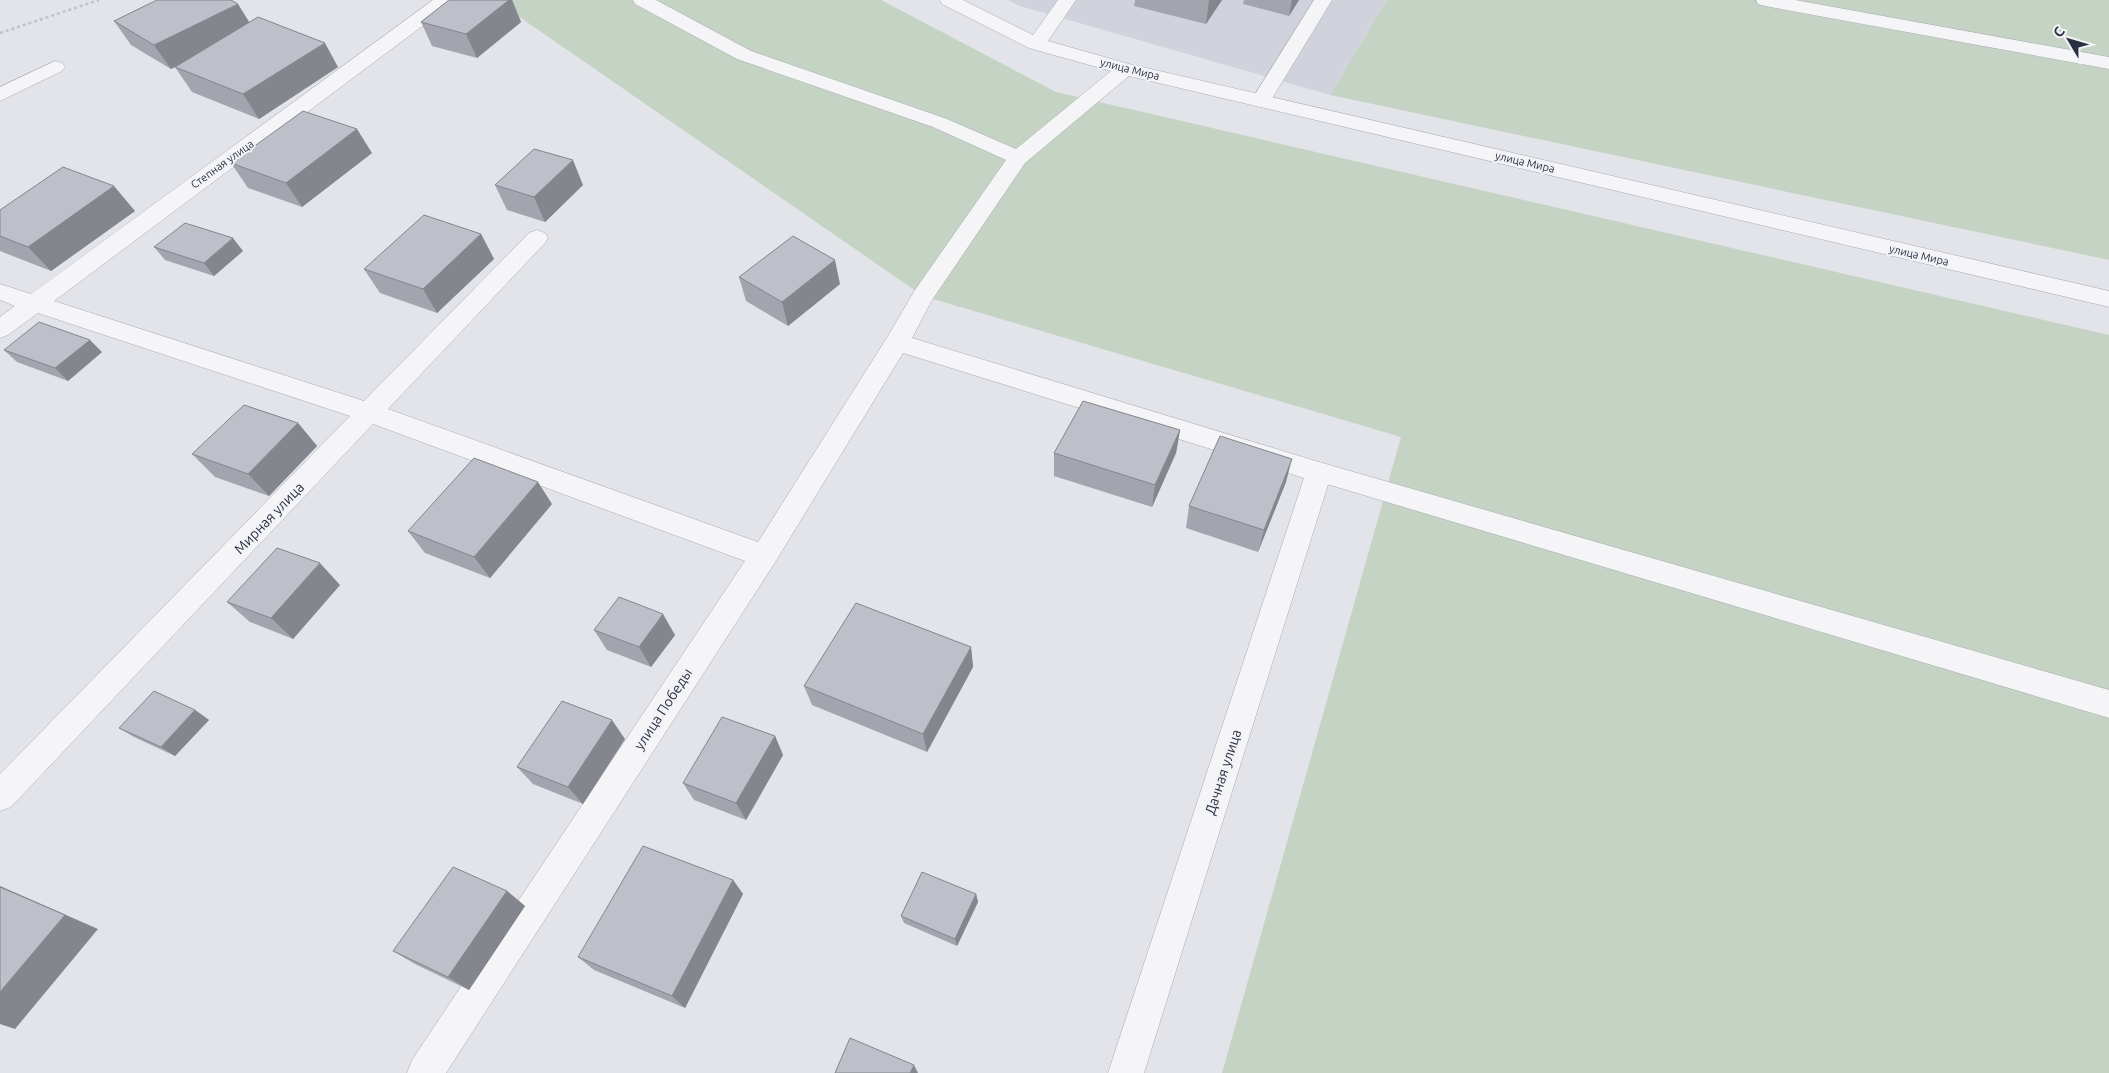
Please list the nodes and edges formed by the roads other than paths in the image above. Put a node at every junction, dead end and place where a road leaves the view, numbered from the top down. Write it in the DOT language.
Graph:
graph roads {
  1 [pos="445,0"];
  2 [pos="642,0"];
  3 [pos="949,0"];
  4 [pos="1067,0"];
  5 [pos="1323,0"];
  6 [pos="1765,0"];
  7 [pos="1036,44"];
  8 [pos="2109,63"];
  9 [pos="56,67"];
  10 [pos="1125,69"];
  11 [pos="0,95"];
  12 [pos="1261,101"];
  13 [pos="1018,158"];
  14 [pos="538,238"];
  15 [pos="0,292"];
  16 [pos="2109,299"];
  17 [pos="33,303"];
  18 [pos="0,329"];
  19 [pos="897,342"];
  20 [pos="370,413"];
  21 [pos="1319,472"];
  22 [pos="764,556"];
  23 [pos="2109,704"];
  24 [pos="0,796"];
  25 [pos="425,1073"];
  26 [pos="1126,1073"];
  1 -- 17 [label="street, Степная улица"];
  2 -- 13 [label="street"];
  3 -- 7 [label="street, улица Мира"];
  4 -- 7 [label="street"];
  5 -- 12 [label="street"];
  6 -- 8 [label="street"];
  7 -- 10 [label="street, улица Мира"];
  9 -- 11 [label="street"];
  10 -- 12 [label="street, улица Мира"];
  10 -- 13 [label="street, улица Победы"];
  12 -- 16 [label="street, улица Мира"];
  13 -- 19 [label="street, улица Победы"];
  14 -- 20 [label="street, Мирная улица"];
  15 -- 17 [label="street"];
  17 -- 18 [label="street, Степная улица"];
  17 -- 20 [label="street"];
  19 -- 21 [label="street"];
  19 -- 22 [label="street, улица Победы"];
  20 -- 22 [label="street"];
  20 -- 24 [label="street, Мирная улица"];
  21 -- 23 [label="street"];
  21 -- 26 [label="street, Дачная улица"];
  22 -- 25 [label="street, улица Победы"];
}
